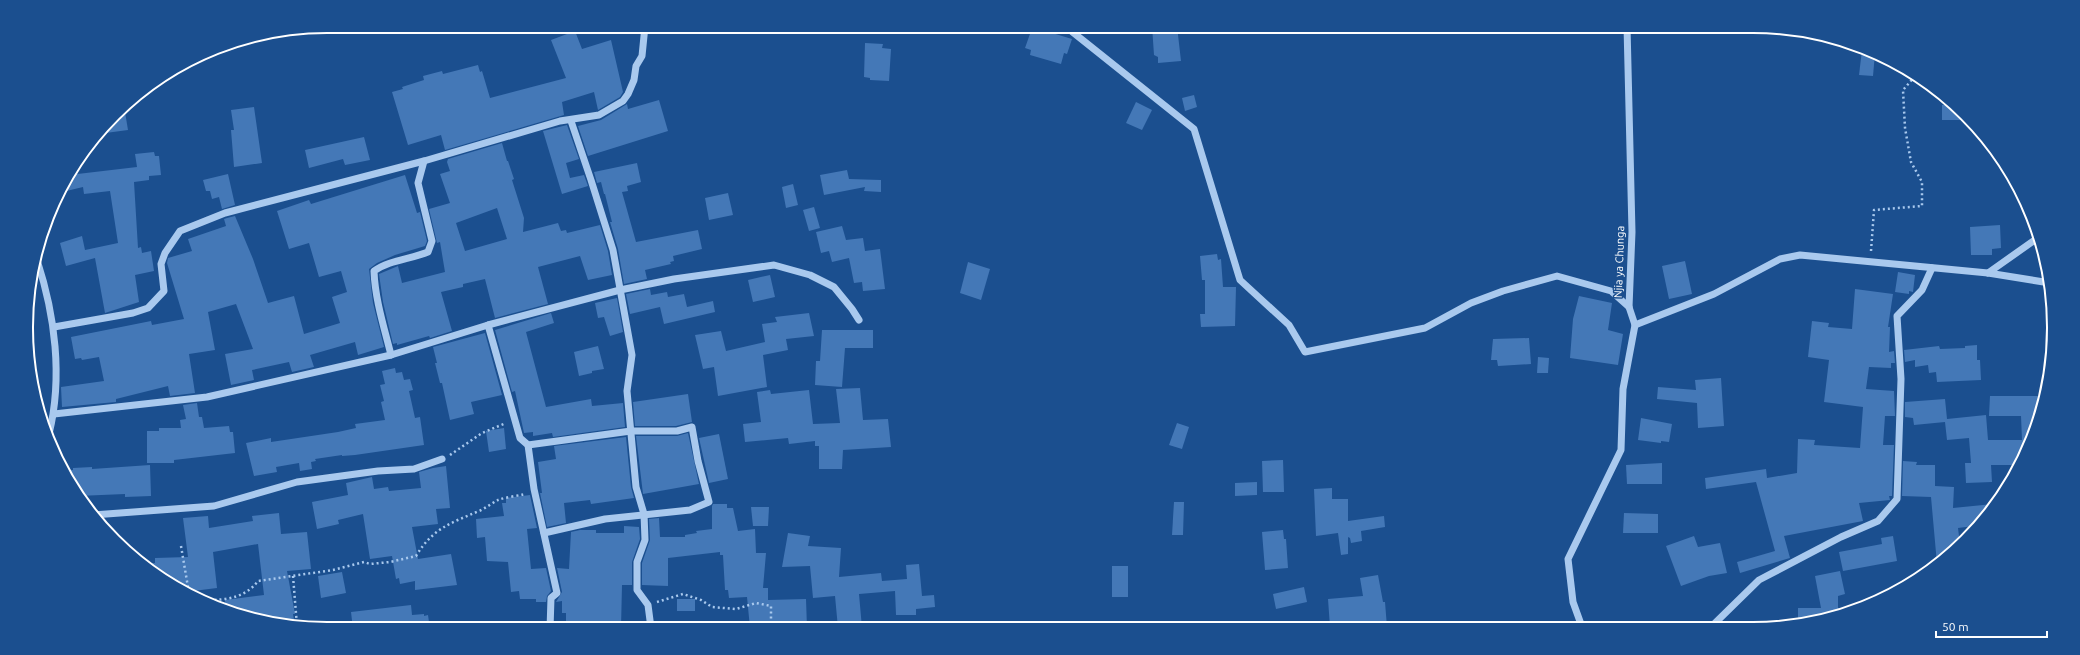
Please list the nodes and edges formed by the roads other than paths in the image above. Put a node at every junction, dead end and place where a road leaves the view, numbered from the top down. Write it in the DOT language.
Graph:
graph roads {
  1 [pos="644,33"];
  2 [pos="1075,33"];
  3 [pos="1628,33"];
  4 [pos="570,121"];
  5 [pos="424,161"];
  6 [pos="2033,240"];
  7 [pos="1932,268"];
  8 [pos="39,269"];
  9 [pos="1988,273"];
  10 [pos="2043,281"];
  11 [pos="620,290"];
  12 [pos="1629,307"];
  13 [pos="859,320"];
  14 [pos="1636,324"];
  15 [pos="488,325"];
  16 [pos="54,327"];
  17 [pos="391,354"];
  18 [pos="54,414"];
  19 [pos="51,427"];
  20 [pos="632,431"];
  21 [pos="528,445"];
  22 [pos="442,459"];
  23 [pos="100,514"];
  24 [pos="644,514"];
  25 [pos="544,533"];
  26 [pos="550,622"];
  27 [pos="650,622"];
  28 [pos="1580,622"];
  29 [pos="1716,622"];
  1 -- 4 [label="street"];
  2 -- 12 [label="street"];
  3 -- 12 [label="street, Njia ya Chunga"];
  4 -- 5 [label="street"];
  4 -- 11 [label="street"];
  5 -- 16 [label="street"];
  5 -- 17 [label="street"];
  6 -- 9 [label="street"];
  7 -- 9 [label="street"];
  7 -- 14 [label="street"];
  7 -- 29 [label="street"];
  8 -- 16 [label="street"];
  9 -- 10 [label="street"];
  11 -- 13 [label="street"];
  11 -- 15 [label="street"];
  11 -- 20 [label="street"];
  12 -- 14 [label="street, Njia ya Chunga"];
  14 -- 28 [label="street"];
  15 -- 17 [label="street"];
  15 -- 21 [label="street"];
  16 -- 18 [label="street"];
  17 -- 18 [label="street"];
  18 -- 19 [label="street"];
  20 -- 21 [label="street"];
  20 -- 24 [label="street"];
  20 -- 24 [label="street"];
  21 -- 25 [label="street"];
  22 -- 23 [label="street"];
  24 -- 25 [label="street"];
  24 -- 27 [label="street"];
  25 -- 26 [label="street"];
}
